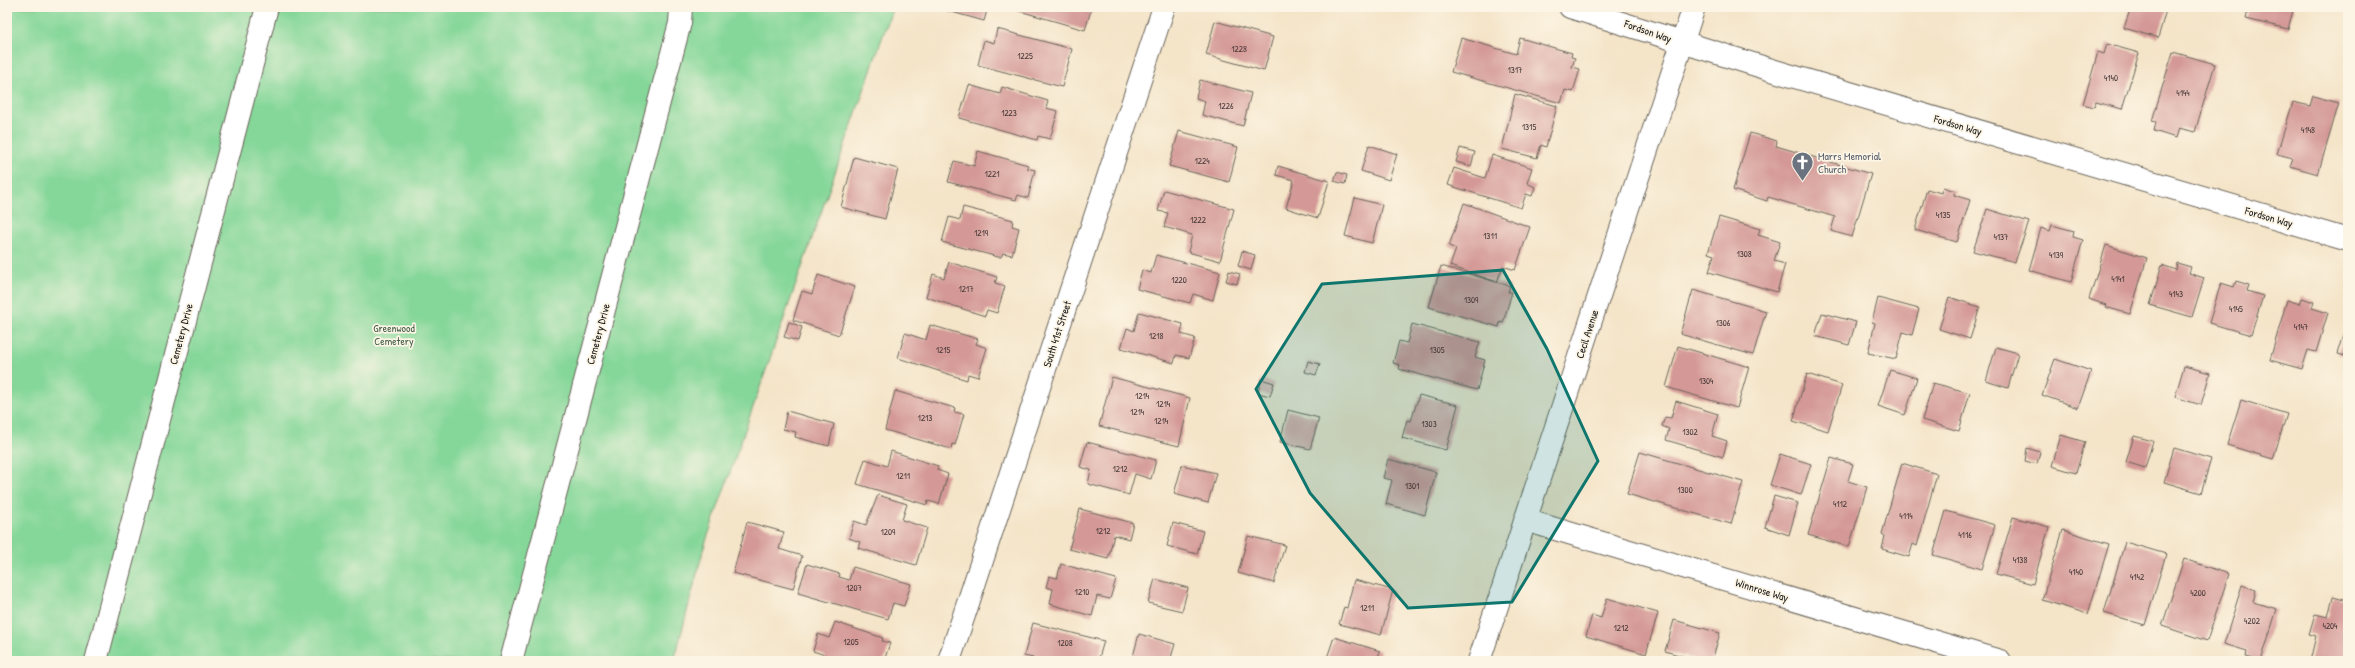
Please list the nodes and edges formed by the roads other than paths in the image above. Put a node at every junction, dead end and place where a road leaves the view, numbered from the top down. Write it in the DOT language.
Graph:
graph roads {
  1 [pos="267,7"];
  2 [pos="681,7"];
  3 [pos="1164,7"];
  4 [pos="1570,7"];
  5 [pos="1694,7"];
  6 [pos="1684,43"];
  7 [pos="2348,240"];
  8 [pos="1525,520"];
  9 [pos="96,661"];
  10 [pos="511,661"];
  11 [pos="949,661"];
  12 [pos="1479,661"];
  13 [pos="2000,661"];
  1 -- 9 [label="street, Cemetery Drive"];
  2 -- 10 [label="street, Cemetery Drive"];
  3 -- 11 [label="street, South 41st Street"];
  4 -- 6 [label="street, Fordson Way"];
  5 -- 6 [label="street, Cecil Avenue"];
  6 -- 7 [label="street, Fordson Way"];
  6 -- 8 [label="street, Cecil Avenue"];
  8 -- 12 [label="street, Cecil Avenue"];
  8 -- 13 [label="street, Winnrose Way"];
}
